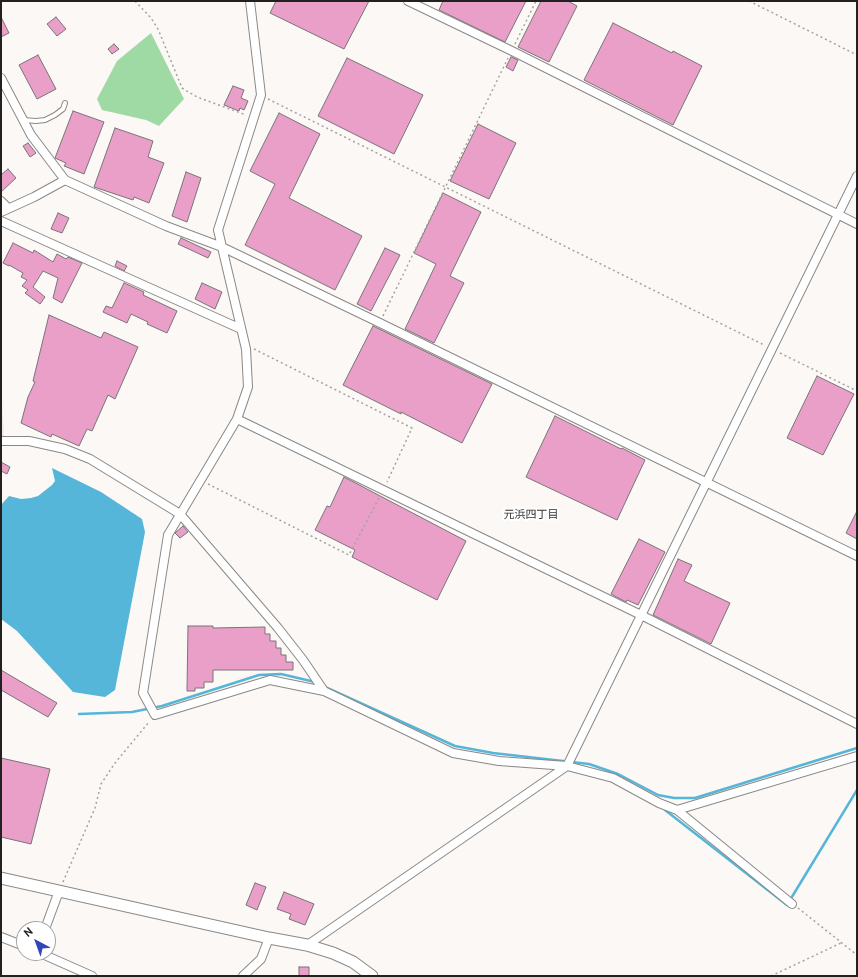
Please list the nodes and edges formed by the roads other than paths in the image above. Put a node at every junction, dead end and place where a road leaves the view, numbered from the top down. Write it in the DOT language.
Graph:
graph roads {
  1 [pos="250,1"];
  2 [pos="408,1"];
  3 [pos="1,78"];
  4 [pos="65,103"];
  5 [pos="23,120"];
  6 [pos="857,176"];
  7 [pos="65,180"];
  8 [pos="1,201"];
  9 [pos="5,210"];
  10 [pos="838,214"];
  11 [pos="1,221"];
  12 [pos="857,224"];
  13 [pos="222,247"];
  14 [pos="241,329"];
  15 [pos="237,420"];
  16 [pos="1,441"];
  17 [pos="706,483"];
  18 [pos="180,514"];
  19 [pos="857,556"];
  20 [pos="642,615"];
  21 [pos="324,691"];
  22 [pos="857,724"];
  23 [pos="857,756"];
  24 [pos="569,763"];
  25 [pos="677,810"];
  26 [pos="1,878"];
  27 [pos="59,891"];
  28 [pos="789,901"];
  29 [pos="48,921"];
  30 [pos="1,937"];
  31 [pos="269,938"];
  32 [pos="16,943"];
  33 [pos="306,946"];
  34 [pos="56,960"];
  35 [pos="92,976"];
  36 [pos="243,976"];
  37 [pos="372,976"];
  1 -- 13 [label="street"];
  2 -- 10 [label="street"];
  3 -- 5 [label="street"];
  4 -- 5 [label="lane"];
  5 -- 7 [label="street"];
  6 -- 10 [label="street"];
  7 -- 9 [label="street"];
  7 -- 13 [label="street"];
  8 -- 9 [label="street"];
  10 -- 12 [label="street"];
  10 -- 17 [label="street"];
  11 -- 14 [label="street"];
  13 -- 14 [label="street"];
  13 -- 17 [label="street"];
  14 -- 15 [label="street"];
  15 -- 18 [label="street"];
  15 -- 20 [label="street"];
  16 -- 18 [label="street"];
  17 -- 19 [label="street"];
  17 -- 20 [label="street"];
  18 -- 21 [label="street"];
  18 -- 21 [label="street"];
  20 -- 22 [label="street"];
  20 -- 24 [label="street"];
  21 -- 24 [label="street"];
  23 -- 25 [label="street"];
  24 -- 25 [label="street"];
  24 -- 33 [label="street"];
  25 -- 28 [label="street"];
  26 -- 27 [label="street"];
  27 -- 29 [label="street"];
  27 -- 31 [label="street"];
  30 -- 32 [label="street"];
  31 -- 33 [label="street"];
  31 -- 36 [label="street"];
  33 -- 37 [label="street"];
  34 -- 35 [label="street"];
}
